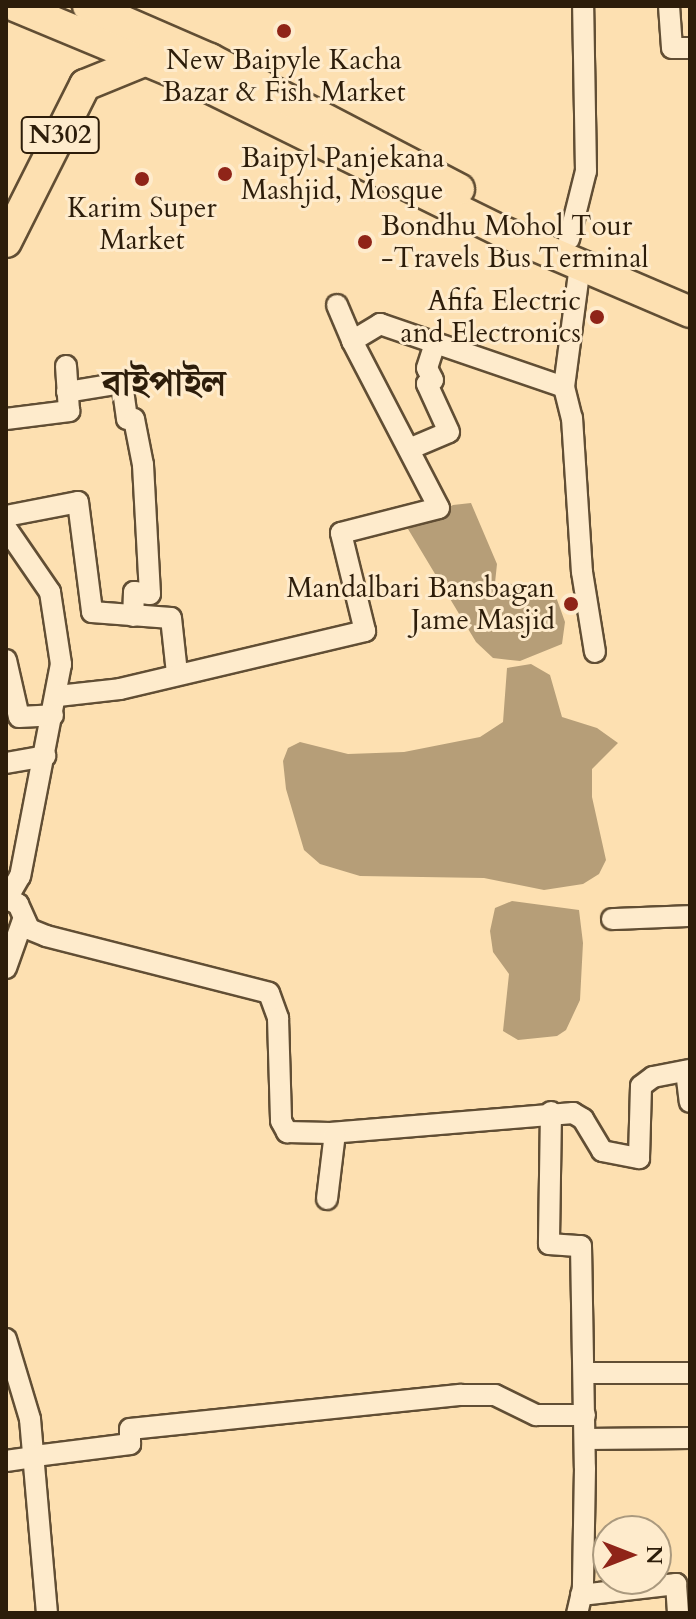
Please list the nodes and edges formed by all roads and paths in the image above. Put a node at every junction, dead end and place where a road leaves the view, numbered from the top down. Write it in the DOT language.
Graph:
graph roads {
  1 [pos="15,6"];
  2 [pos="88,6"];
  3 [pos="583,6"];
  4 [pos="669,6"];
  5 [pos="690,48"];
  6 [pos="144,61"];
  7 [pos="6,242"];
  8 [pos="575,252"];
  9 [pos="690,292"];
  10 [pos="337,305"];
  11 [pos="690,312"];
  12 [pos="352,341"];
  13 [pos="435,343"];
  14 [pos="66,366"];
  15 [pos="564,387"];
  16 [pos="67,392"];
  17 [pos="6,419"];
  18 [pos="409,449"];
  19 [pos="6,516"];
  20 [pos="6,528"];
  21 [pos="133,616"];
  22 [pos="595,652"];
  23 [pos="6,660"];
  24 [pos="177,673"];
  25 [pos="55,705"];
  26 [pos="45,756"];
  27 [pos="6,763"];
  28 [pos="8,900"];
  29 [pos="690,916"];
  30 [pos="612,919"];
  31 [pos="23,920"];
  32 [pos="6,968"];
  33 [pos="688,1071"];
  34 [pos="690,1102"];
  35 [pos="551,1112"];
  36 [pos="335,1133"];
  37 [pos="327,1199"];
  38 [pos="6,1342"];
  39 [pos="585,1373"];
  40 [pos="690,1373"];
  41 [pos="585,1415"];
  42 [pos="690,1438"];
  43 [pos="585,1439"];
  44 [pos="35,1456"];
  45 [pos="6,1461"];
  46 [pos="579,1604"];
  47 [pos="47,1613"];
  48 [pos="678,1613"];
  1 -- 6 [label="highway"];
  2 -- 8 [label="highway"];
  3 -- 8 [label="street"];
  4 -- 5 [label="street"];
  6 -- 7 [label="highway, N302"];
  6 -- 8 [label="highway"];
  8 -- 9 [label="highway"];
  8 -- 11 [label="highway"];
  8 -- 15 [label="street"];
  10 -- 12 [label="street"];
  12 -- 13 [label="street"];
  12 -- 18 [label="street"];
  13 -- 15 [label="street"];
  13 -- 18 [label="street"];
  14 -- 16 [label="street"];
  15 -- 22 [label="street"];
  16 -- 17 [label="street"];
  16 -- 21 [label="street"];
  18 -- 24 [label="street"];
  19 -- 21 [label="street"];
  20 -- 25 [label="street"];
  21 -- 24 [label="street"];
  23 -- 25 [label="street"];
  24 -- 25 [label="street"];
  25 -- 26 [label="street"];
  26 -- 27 [label="street"];
  26 -- 28 [label="street"];
  28 -- 31 [label="street"];
  29 -- 30 [label="street"];
  31 -- 32 [label="street"];
  31 -- 36 [label="street"];
  33 -- 34 [label="street"];
  33 -- 35 [label="street"];
  35 -- 36 [label="street"];
  35 -- 39 [label="street"];
  36 -- 37 [label="street"];
  38 -- 44 [label="street"];
  39 -- 40 [label="street"];
  39 -- 41 [label="street"];
  41 -- 43 [label="street"];
  41 -- 44 [label="street"];
  42 -- 43 [label="street"];
  43 -- 46 [label="street"];
  44 -- 45 [label="street"];
  44 -- 47 [label="street"];
  46 -- 48 [label="street"];
}
